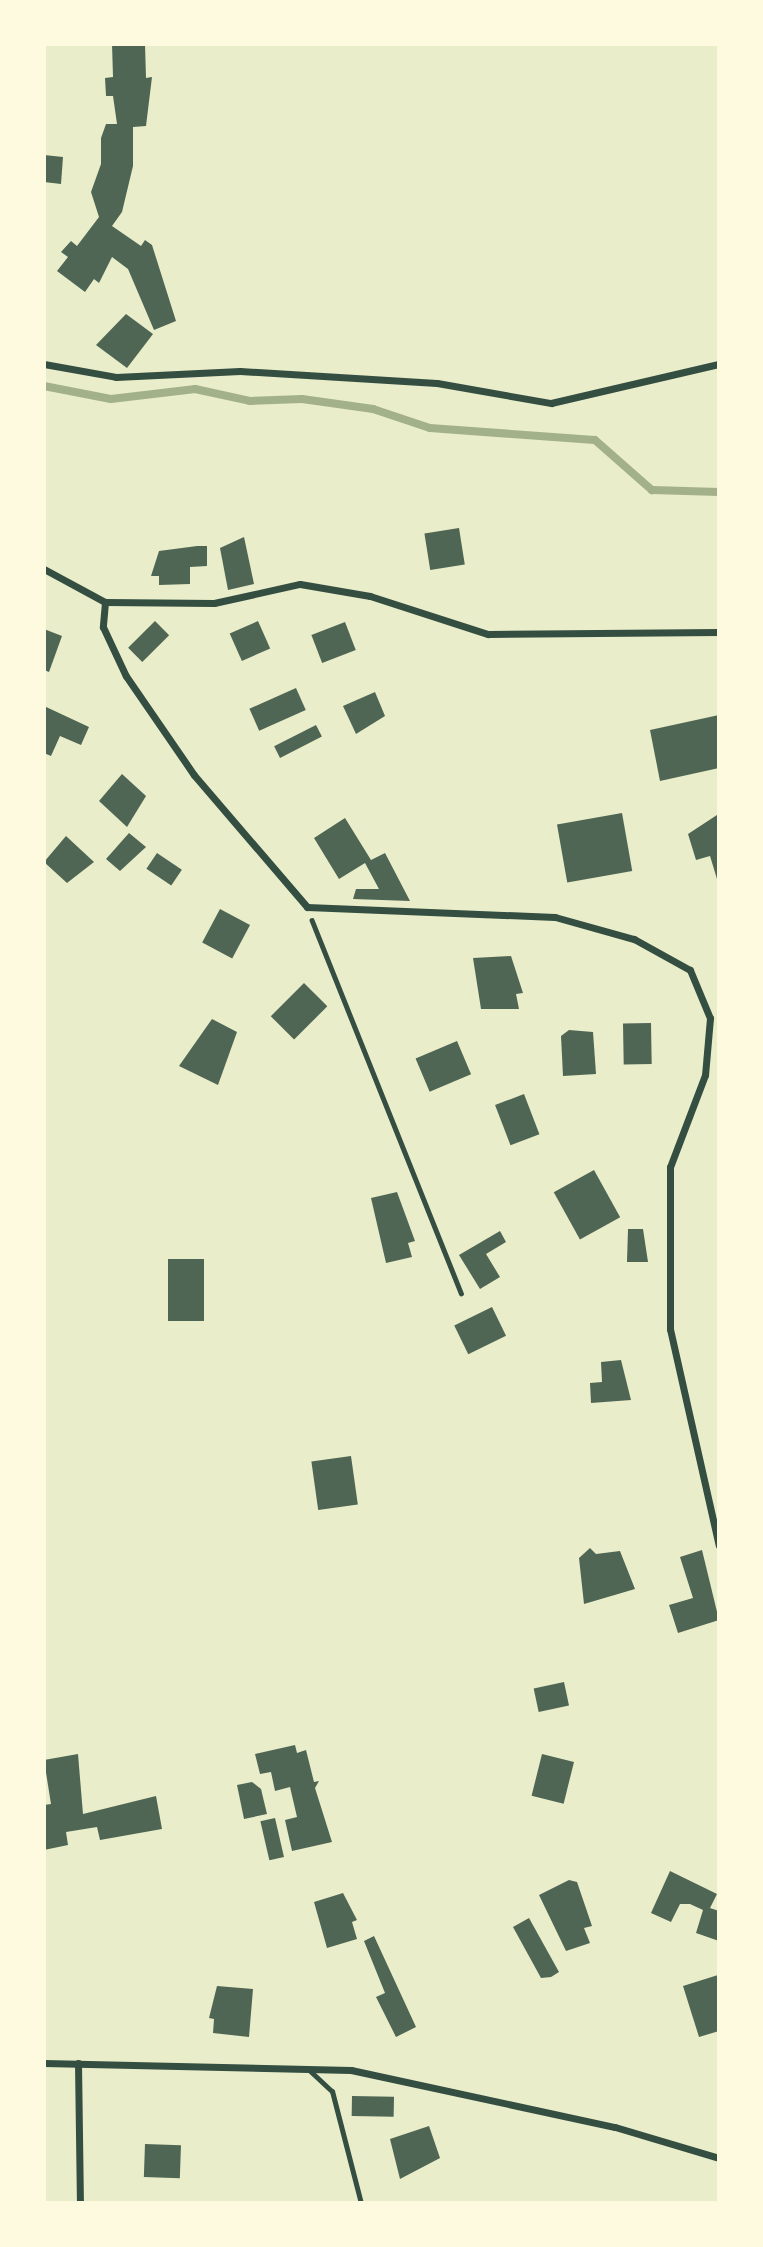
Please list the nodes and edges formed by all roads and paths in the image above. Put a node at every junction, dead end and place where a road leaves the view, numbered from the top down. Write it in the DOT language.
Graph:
graph roads {
  1 [pos="44,364"];
  2 [pos="719,364"];
  3 [pos="44,569"];
  4 [pos="105,602"];
  5 [pos="719,632"];
  6 [pos="307,907"];
  7 [pos="461,1293"];
  8 [pos="719,1546"];
  9 [pos="44,2063"];
  10 [pos="78,2063"];
  11 [pos="308,2069"];
  12 [pos="719,2158"];
  13 [pos="80,2203"];
  14 [pos="362,2203"];
  1 -- 2 [label="street"];
  3 -- 4 [label="street"];
  4 -- 5 [label="street"];
  4 -- 6 [label="street"];
  6 -- 7 [label="path"];
  6 -- 8 [label="street"];
  9 -- 10 [label="street"];
  10 -- 11 [label="street"];
  10 -- 13 [label="street"];
  11 -- 12 [label="street"];
  11 -- 14 [label="lane"];
}
